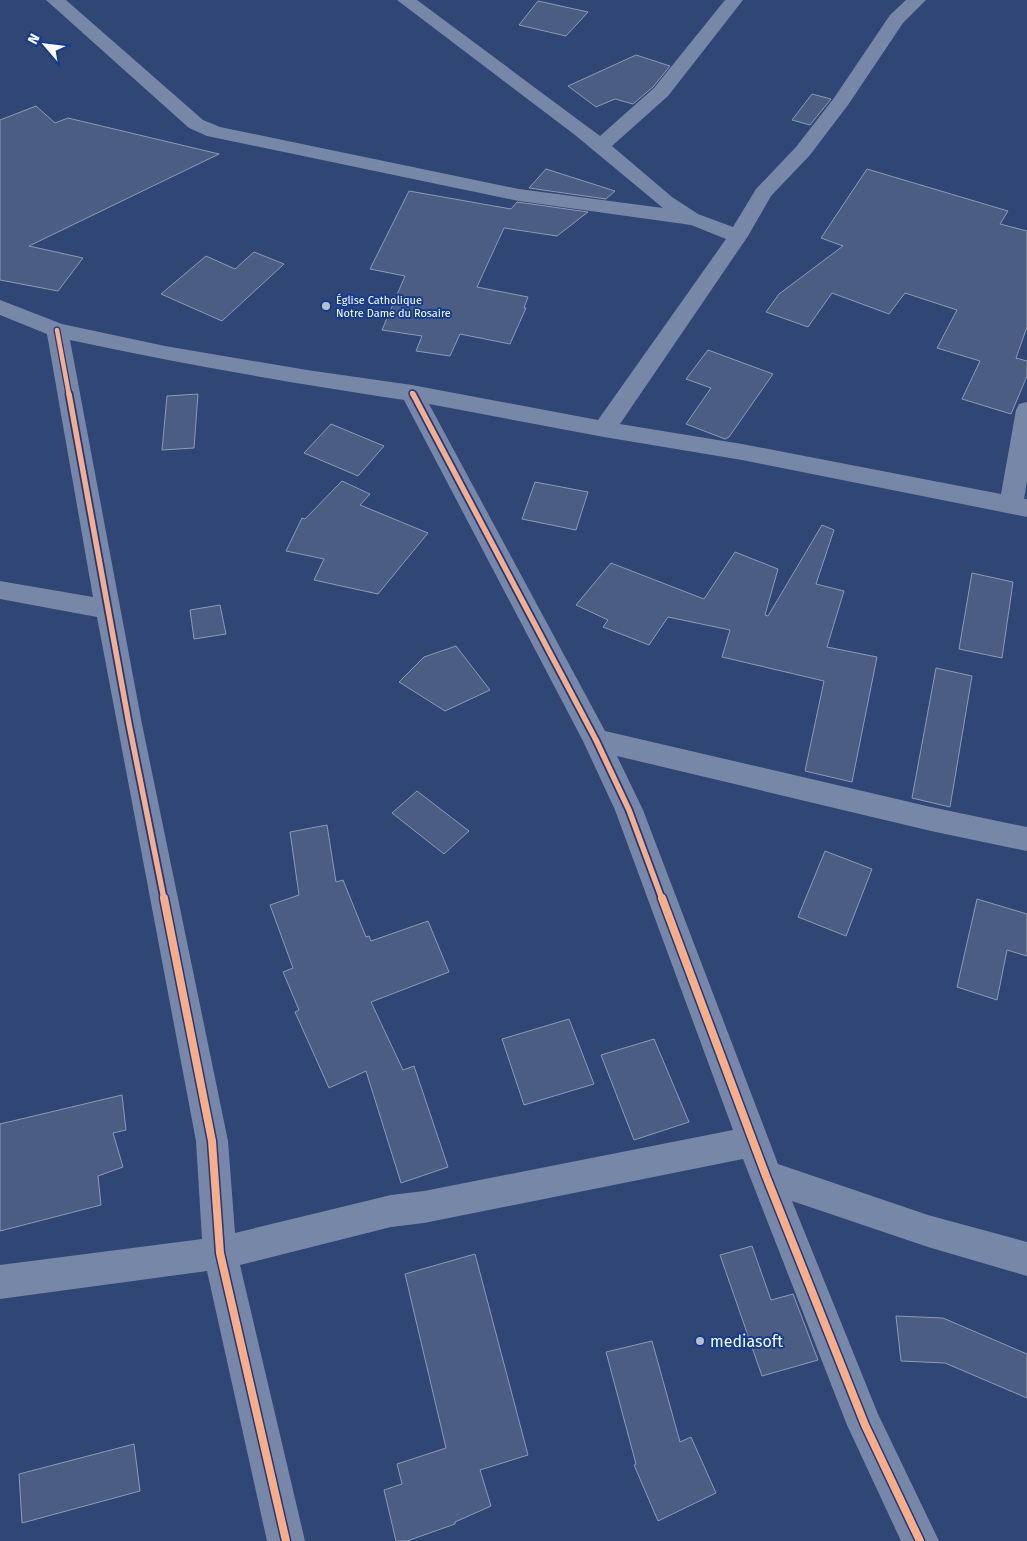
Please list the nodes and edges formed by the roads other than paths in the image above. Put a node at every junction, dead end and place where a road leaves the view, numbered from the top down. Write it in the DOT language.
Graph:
graph roads {
  1 [pos="55,0"];
  2 [pos="406,0"];
  3 [pos="734,0"];
  4 [pos="917,0"];
  5 [pos="600,146"];
  6 [pos="695,219"];
  7 [pos="738,236"];
  8 [pos="0,307"];
  9 [pos="57,330"];
  10 [pos="412,393"];
  11 [pos="1027,410"];
  12 [pos="604,429"];
  13 [pos="1019,506"];
  14 [pos="0,590"];
  15 [pos="108,609"];
  16 [pos="596,740"];
  17 [pos="1027,839"];
  18 [pos="752,1142"];
  19 [pos="766,1176"];
  20 [pos="220,1253"];
  21 [pos="1027,1259"];
  22 [pos="0,1282"];
  23 [pos="286,1541"];
  24 [pos="920,1541"];
  1 -- 6 [label="street"];
  2 -- 5 [label="street"];
  3 -- 5 [label="street"];
  4 -- 7 [label="street"];
  5 -- 6 [label="street"];
  6 -- 7 [label="street"];
  7 -- 12 [label="street"];
  8 -- 9 [label="street"];
  9 -- 10 [label="street"];
  9 -- 15 [label="street"];
  10 -- 12 [label="street"];
  10 -- 16 [label="street"];
  11 -- 13 [label="street"];
  12 -- 13 [label="street"];
  14 -- 15 [label="street"];
  15 -- 20 [label="street"];
  16 -- 17 [label="street"];
  16 -- 18 [label="street"];
  18 -- 19 [label="street"];
  18 -- 20 [label="street"];
  19 -- 21 [label="street"];
  19 -- 24 [label="street"];
  20 -- 22 [label="street"];
  20 -- 23 [label="street"];
}
